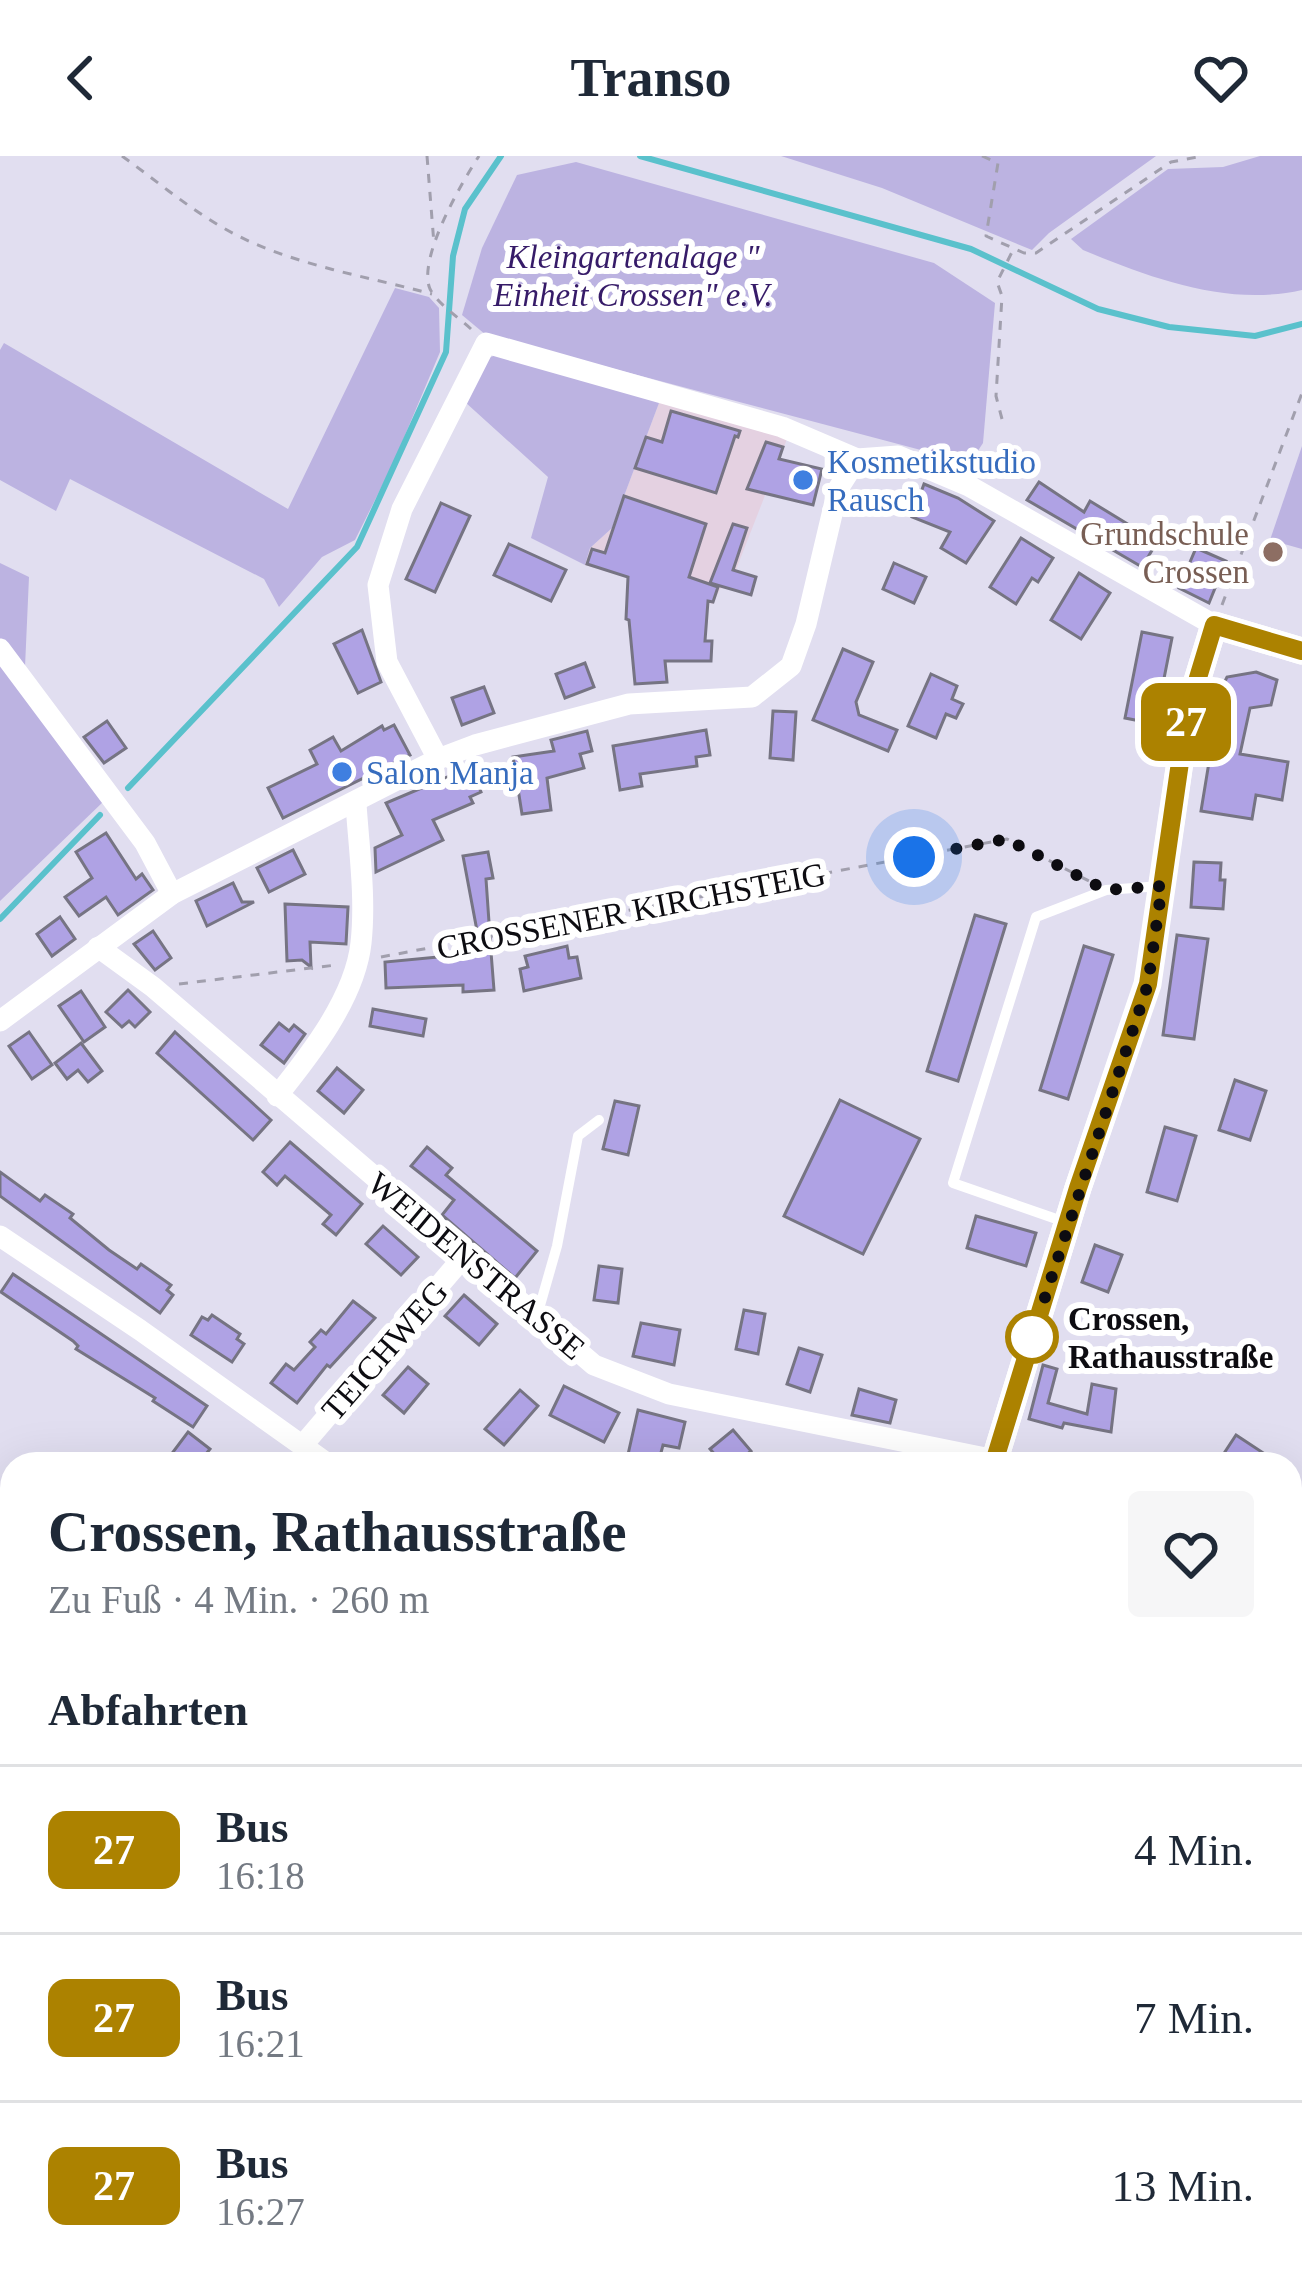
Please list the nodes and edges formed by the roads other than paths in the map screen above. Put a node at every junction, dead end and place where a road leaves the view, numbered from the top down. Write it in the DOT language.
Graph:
graph roads {
  1 [pos="856,459"];
  2 [pos="1214,625"];
  3 [pos="0,649"];
  4 [pos="1302,651"];
  5 [pos="438,759"];
  6 [pos="356,804"];
  7 [pos="1162,886"];
  8 [pos="172,894"];
  9 [pos="98,947"];
  10 [pos="0,1021"];
  11 [pos="277,1096"];
  12 [pos="599,1120"];
  13 [pos="1068,1223"];
  14 [pos="0,1236"];
  15 [pos="466,1254"];
  16 [pos="537,1316"];
  17 [pos="302,1446"];
  18 [pos="311,1452"];
  19 [pos="950,1452"];
  20 [pos="1002,1452"];
  1 -- 2 [label="street"];
  1 -- 5 [label="street"];
  1 -- 5 [label="street"];
  2 -- 4 [label="street"];
  2 -- 7 [label="street"];
  3 -- 8 [label="street"];
  5 -- 6 [label="street"];
  6 -- 8 [label="street"];
  6 -- 11 [label="street"];
  7 -- 13 [label="street"];
  7 -- 13 [label="lane"];
  8 -- 9 [label="street"];
  9 -- 10 [label="street"];
  9 -- 11 [label="street, WEIDENSTRASSE"];
  11 -- 15 [label="street, WEIDENSTRASSE"];
  12 -- 16 [label="lane"];
  13 -- 20 [label="street"];
  14 -- 17 [label="street"];
  15 -- 16 [label="street, WEIDENSTRASSE"];
  15 -- 17 [label="street, TEICHWEG"];
  16 -- 19 [label="street, WEIDENSTRASSE"];
  17 -- 18 [label="street"];
}
